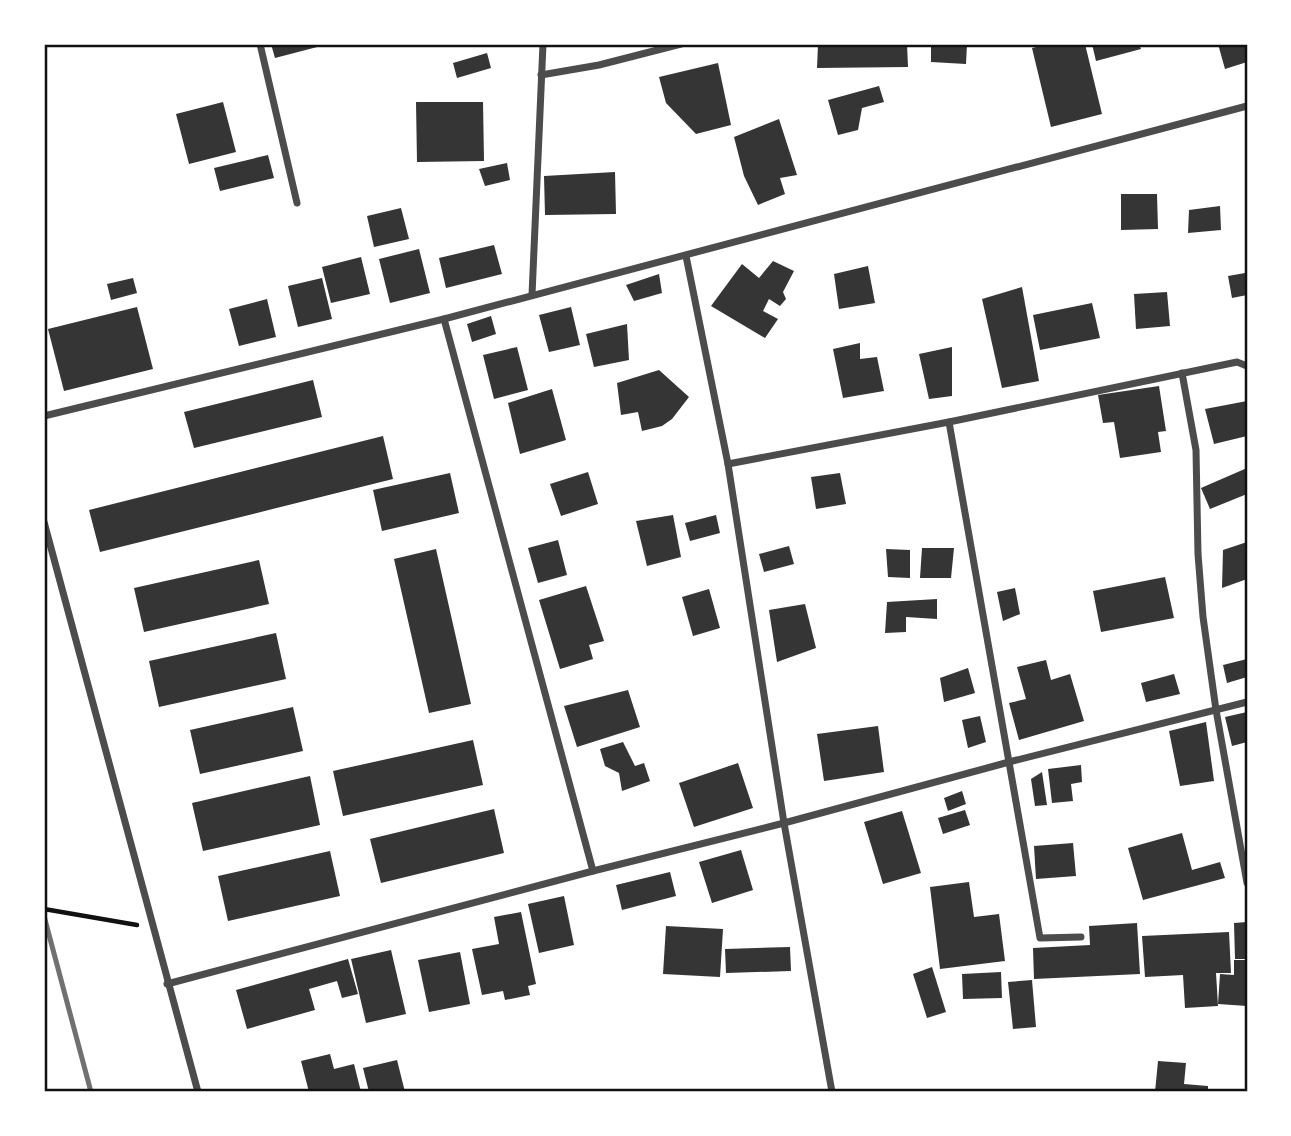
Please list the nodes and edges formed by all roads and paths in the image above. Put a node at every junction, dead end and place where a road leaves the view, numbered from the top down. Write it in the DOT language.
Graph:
graph roads {
  1 [pos="260,44"];
  2 [pos="542,44"];
  3 [pos="681,44"];
  4 [pos="541,75"];
  5 [pos="1247,106"];
  6 [pos="297,203"];
  7 [pos="687,256"];
  8 [pos="532,295"];
  9 [pos="444,319"];
  10 [pos="1247,366"];
  11 [pos="1182,373"];
  12 [pos="44,416"];
  13 [pos="949,422"];
  14 [pos="728,464"];
  15 [pos="44,522"];
  16 [pos="1247,702"];
  17 [pos="1216,710"];
  18 [pos="1009,762"];
  19 [pos="784,823"];
  20 [pos="593,871"];
  21 [pos="1247,883"];
  22 [pos="44,909"];
  23 [pos="152,928"];
  24 [pos="1081,937"];
  25 [pos="167,984"];
  26 [pos="198,1092"];
  27 [pos="832,1092"];
  1 -- 6 [label="street"];
  2 -- 4 [label="street"];
  3 -- 4 [label="street"];
  4 -- 8 [label="street"];
  5 -- 7 [label="street"];
  7 -- 8 [label="street"];
  7 -- 14 [label="street"];
  8 -- 9 [label="street"];
  9 -- 12 [label="street"];
  9 -- 20 [label="street"];
  10 -- 11 [label="street"];
  11 -- 13 [label="street"];
  11 -- 17 [label="street"];
  13 -- 14 [label="street"];
  13 -- 18 [label="street"];
  14 -- 19 [label="street"];
  15 -- 23 [label="street"];
  16 -- 17 [label="street"];
  17 -- 18 [label="street"];
  17 -- 21 [label="street"];
  18 -- 19 [label="street"];
  18 -- 24 [label="street"];
  19 -- 20 [label="street"];
  19 -- 27 [label="street"];
  20 -- 25 [label="street"];
  22 -- 23 [label="path"];
  23 -- 25 [label="street"];
  25 -- 26 [label="street"];
}
